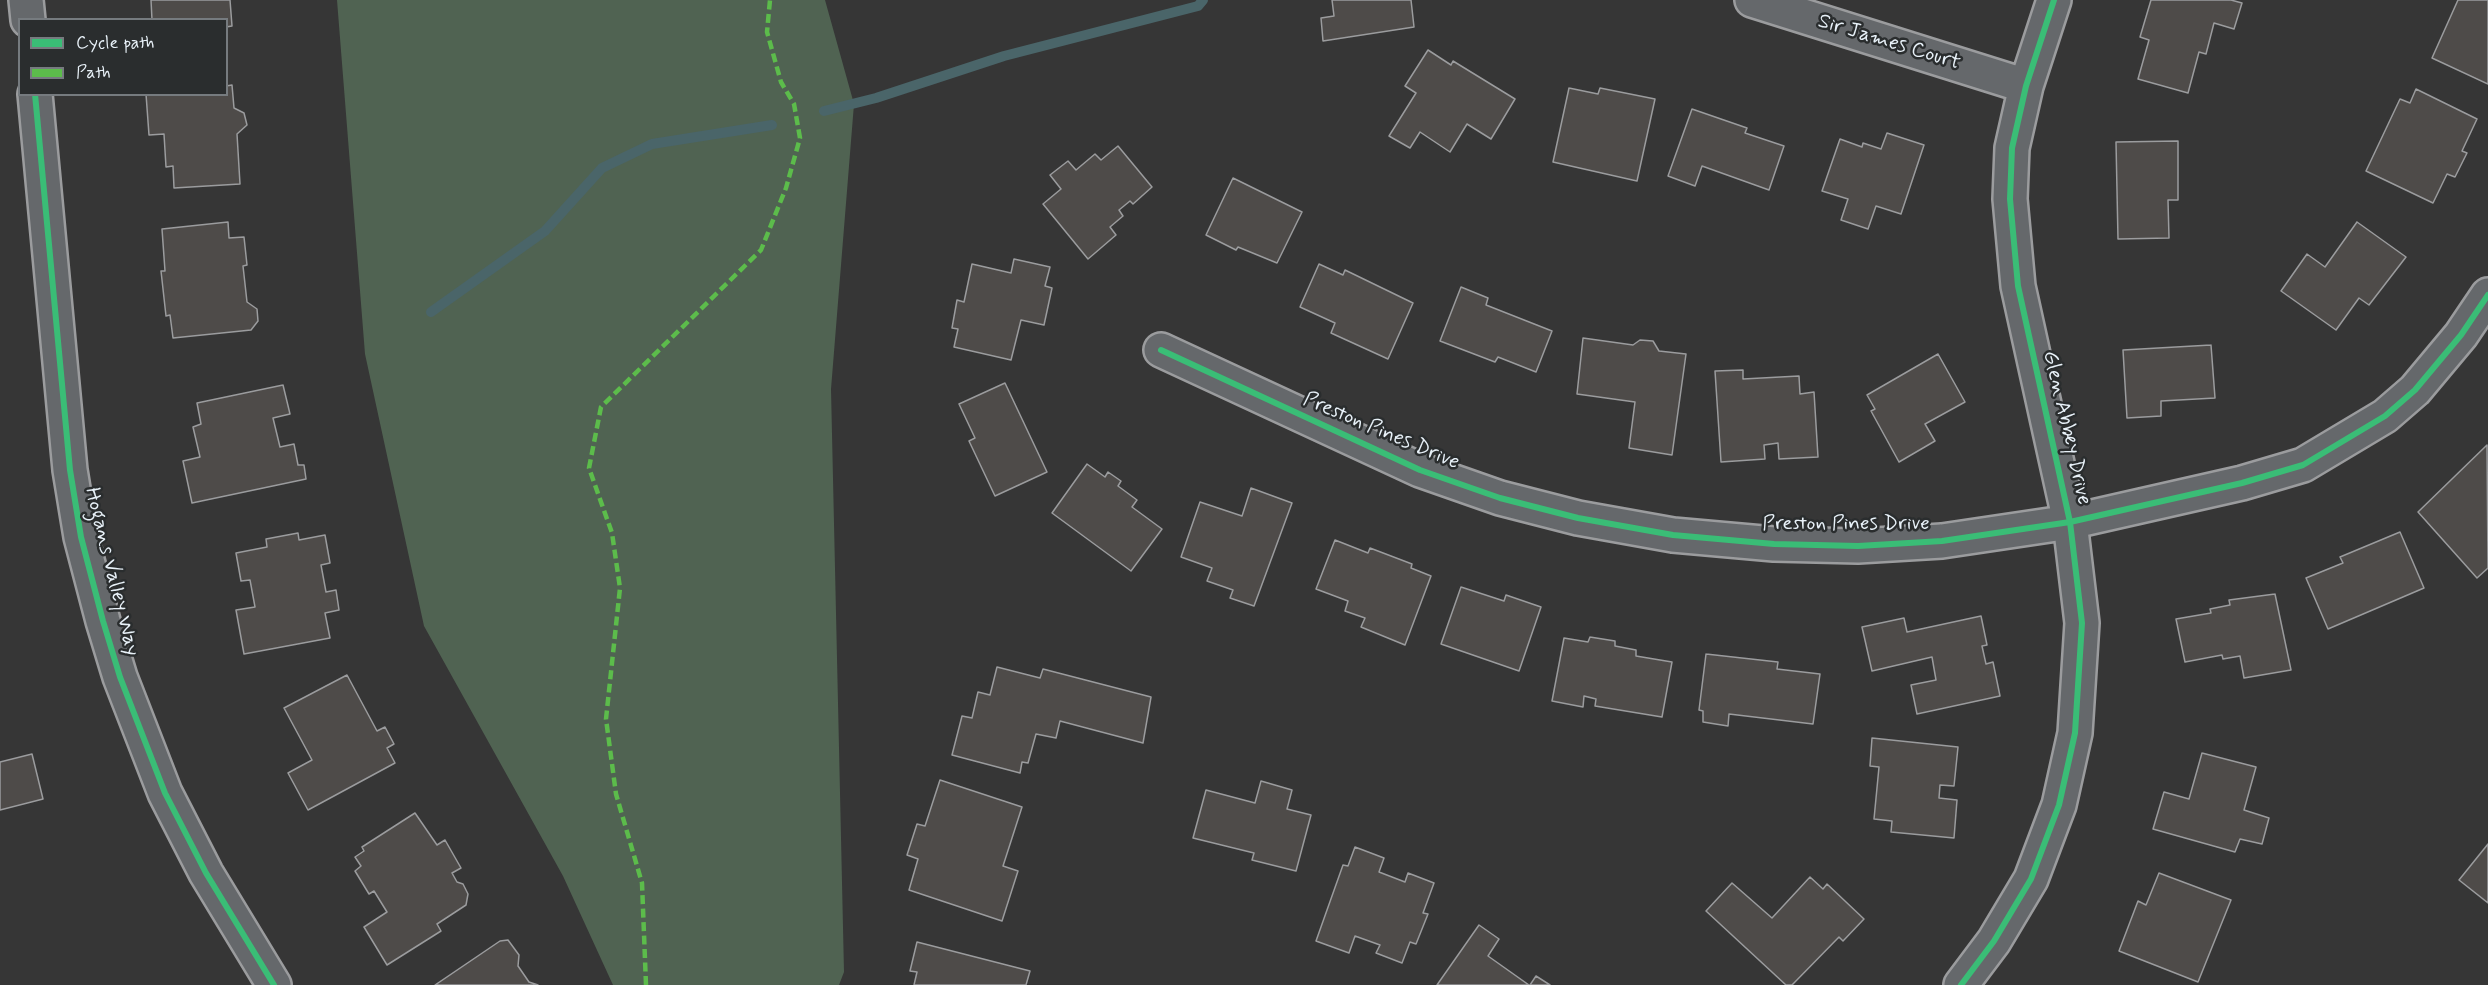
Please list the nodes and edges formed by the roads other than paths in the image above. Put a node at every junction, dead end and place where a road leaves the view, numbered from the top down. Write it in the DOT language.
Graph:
graph roads {
  1 [pos="26,0"];
  2 [pos="1752,0"];
  3 [pos="2054,0"];
  4 [pos="28,18"];
  5 [pos="2026,86"];
  6 [pos="35,96"];
  7 [pos="2488,295"];
  8 [pos="1161,350"];
  9 [pos="2070,522"];
  10 [pos="274,985"];
  11 [pos="1961,985"];
  1 -- 4 [label="street"];
  2 -- 5 [label="street, Sir James Court"];
  3 -- 5 [label="street, Glen Abbey Drive"];
  5 -- 9 [label="street, Glen Abbey Drive"];
  6 -- 10 [label="street, Hogans Valley Way"];
  7 -- 9 [label="street, Preston Pines Drive"];
  8 -- 9 [label="street, Preston Pines Drive"];
  9 -- 11 [label="street, Glen Abbey Drive"];
}
